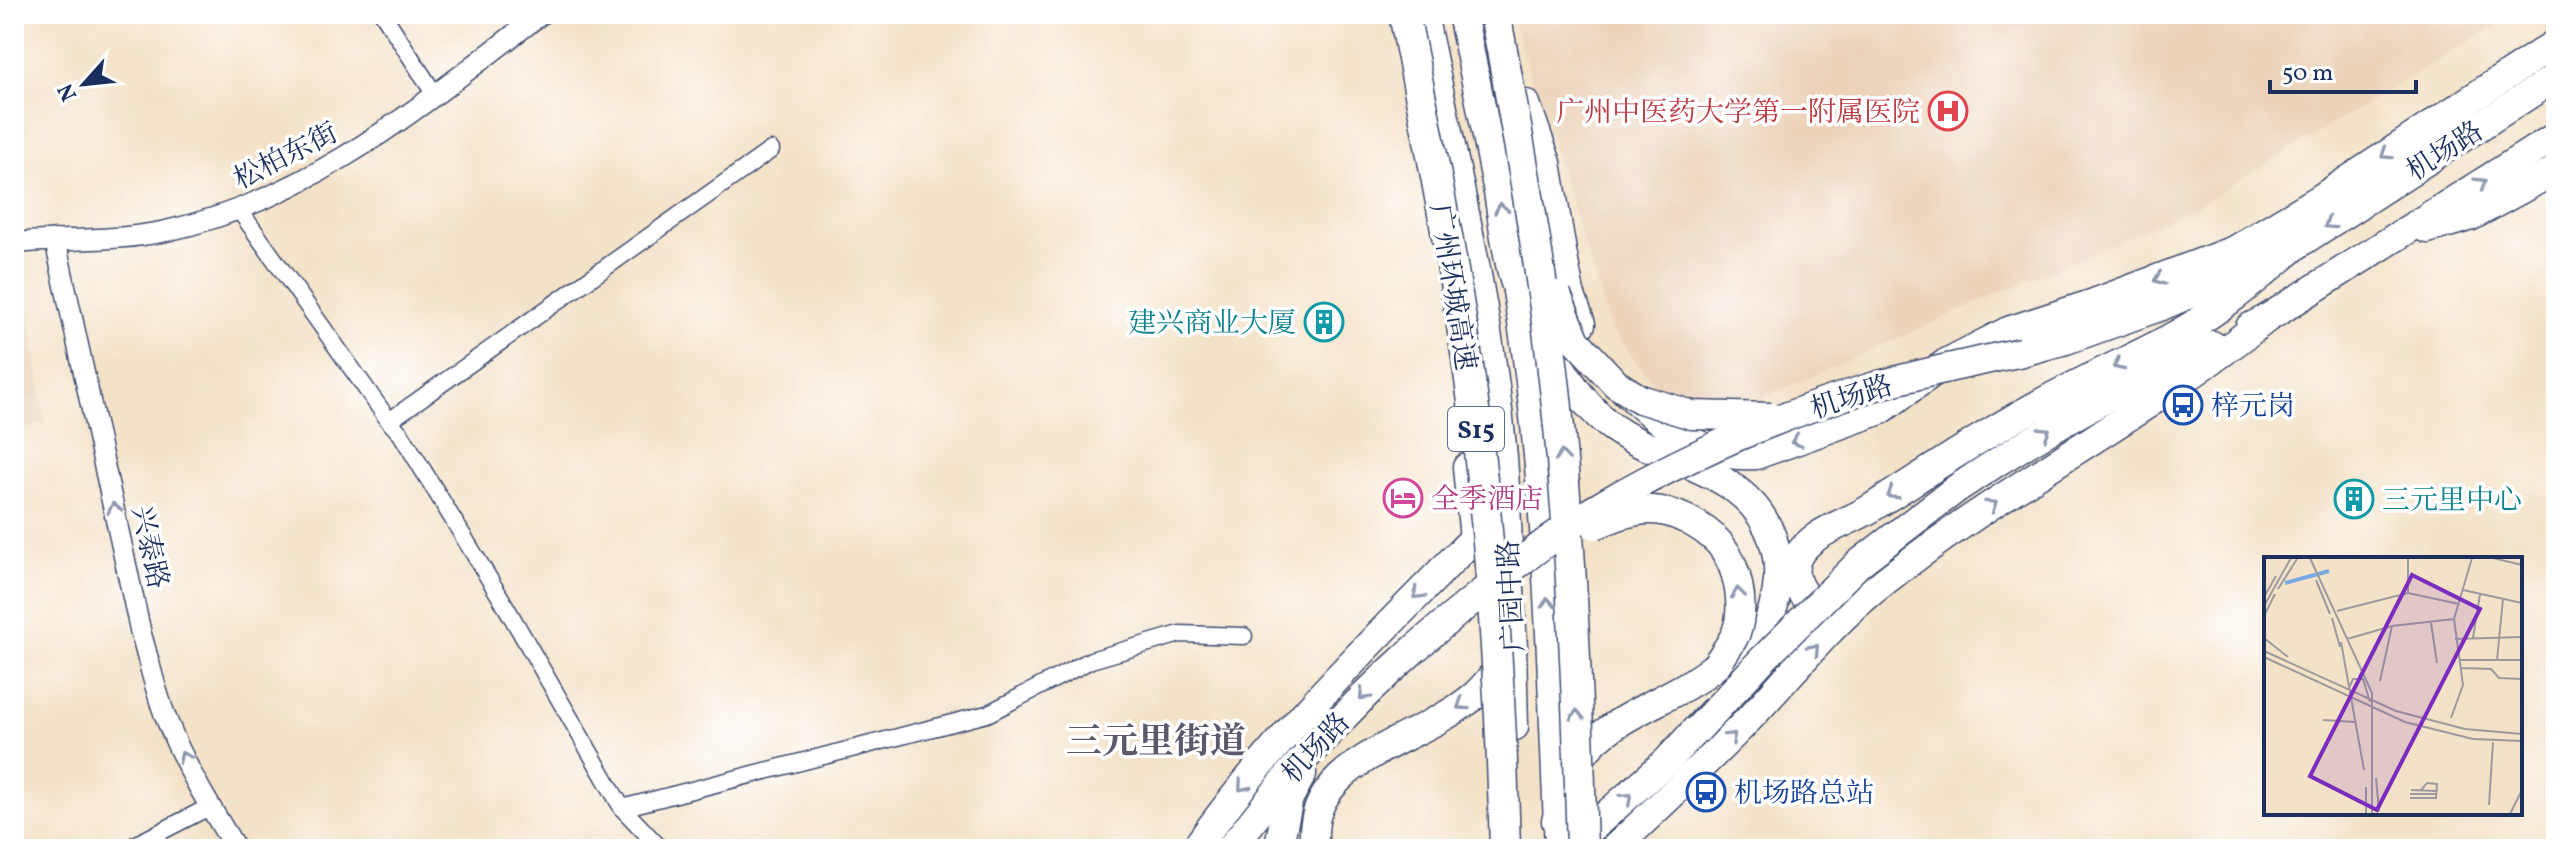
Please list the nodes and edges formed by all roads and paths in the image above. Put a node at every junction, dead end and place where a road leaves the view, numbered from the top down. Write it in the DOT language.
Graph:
graph roads {
  1 [pos="383,14"];
  2 [pos="541,14"];
  3 [pos="1390,14"];
  4 [pos="1404,14"];
  5 [pos="1412,14"];
  6 [pos="1462,14"];
  7 [pos="1505,15"];
  8 [pos="1426,26"];
  9 [pos="2556,43"];
  10 [pos="1474,73"];
  11 [pos="2556,77"];
  12 [pos="435,95"];
  13 [pos="1526,104"];
  14 [pos="2458,124"];
  15 [pos="2556,136"];
  16 [pos="771,150"];
  17 [pos="1418,154"];
  18 [pos="2556,170"];
  19 [pos="1462,201"];
  20 [pos="240,211"];
  21 [pos="2391,239"];
  22 [pos="55,240"];
  23 [pos="14,243"];
  24 [pos="2298,244"];
  25 [pos="1515,284"];
  26 [pos="2266,319"];
  27 [pos="1788,417"];
  28 [pos="389,421"];
  29 [pos="1503,457"];
  30 [pos="1473,539"];
  31 [pos="1530,554"];
  32 [pos="1841,619"];
  33 [pos="1244,636"];
  34 [pos="1513,647"];
  35 [pos="1698,729"];
  36 [pos="1329,733"];
  37 [pos="209,807"];
  38 [pos="622,808"];
  39 [pos="1557,835"];
  40 [pos="1204,846"];
  41 [pos="127,849"];
  42 [pos="236,849"];
  43 [pos="661,849"];
  44 [pos="1230,849"];
  45 [pos="1278,849"];
  46 [pos="1315,849"];
  47 [pos="1505,849"];
  48 [pos="1518,849"];
  49 [pos="1568,849"];
  50 [pos="1582,849"];
  51 [pos="1614,849"];
  1 -- 12 [label="street"];
  2 -- 12 [label="street, 松柏东街"];
  3 -- 17 [label="main road"];
  4 -- 47 [label="highway, 广州环城高速 / S15, bridge"];
  5 -- 8 [label="main road"];
  6 -- 10 [label="highway, 广园中路"];
  7 -- 10 [label="main road"];
  7 -- 13 [label="main road"];
  50 -- 7 [label="highway, one-way, bridge"];
  8 -- 19 [label="highway, 广园中路"];
  9 -- 14 [label="highway"];
  25 -- 10 [label="highway, 广园中路, one-way"];
  11 -- 14 [label="highway, 机场路"];
  12 -- 20 [label="street, 松柏东街"];
  14 -- 13 [label="highway, one-way"];
  13 -- 27 [label="highway, bridge"];
  14 -- 24 [label="highway, 机场路, one-way"];
  21 -- 15 [label="highway, 机场路, one-way"];
  16 -- 28 [label="street"];
  17 -- 19 [label="main road"];
  17 -- 30 [label="main road"];
  18 -- 21 [label="highway"];
  19 -- 29 [label="highway, 广园中路"];
  20 -- 22 [label="street, 松柏东街"];
  20 -- 28 [label="street"];
  21 -- 26 [label="highway, 机场路"];
  22 -- 23 [label="street, 松柏东街"];
  37 -- 22 [label="street, 兴泰路, one-way"];
  24 -- 27 [label="highway, 机场路, bridge"];
  24 -- 32 [label="highway, one-way"];
  25 -- 35 [label="highway, bridge"];
  39 -- 25 [label="main road, 广园中路, one-way"];
  32 -- 26 [label="highway, one-way"];
  35 -- 26 [label="highway, 机场路, one-way, bridge"];
  27 -- 31 [label="highway, 机场路, bridge"];
  28 -- 38 [label="street"];
  29 -- 30 [label="highway"];
  29 -- 34 [label="highway, 广园中路"];
  30 -- 40 [label="highway, one-way"];
  31 -- 36 [label="highway, 机场路, one-way, bridge"];
  39 -- 31 [label="highway, one-way, bridge"];
  51 -- 32 [label="highway, one-way"];
  33 -- 38 [label="street"];
  34 -- 46 [label="highway, one-way"];
  34 -- 48 [label="main road, 广园中路"];
  49 -- 35 [label="highway, 机场路, one-way, bridge"];
  36 -- 44 [label="highway, 机场路"];
  36 -- 45 [label="highway"];
  37 -- 41 [label="street"];
  37 -- 42 [label="street, 兴泰路"];
  38 -- 43 [label="street"];
}
